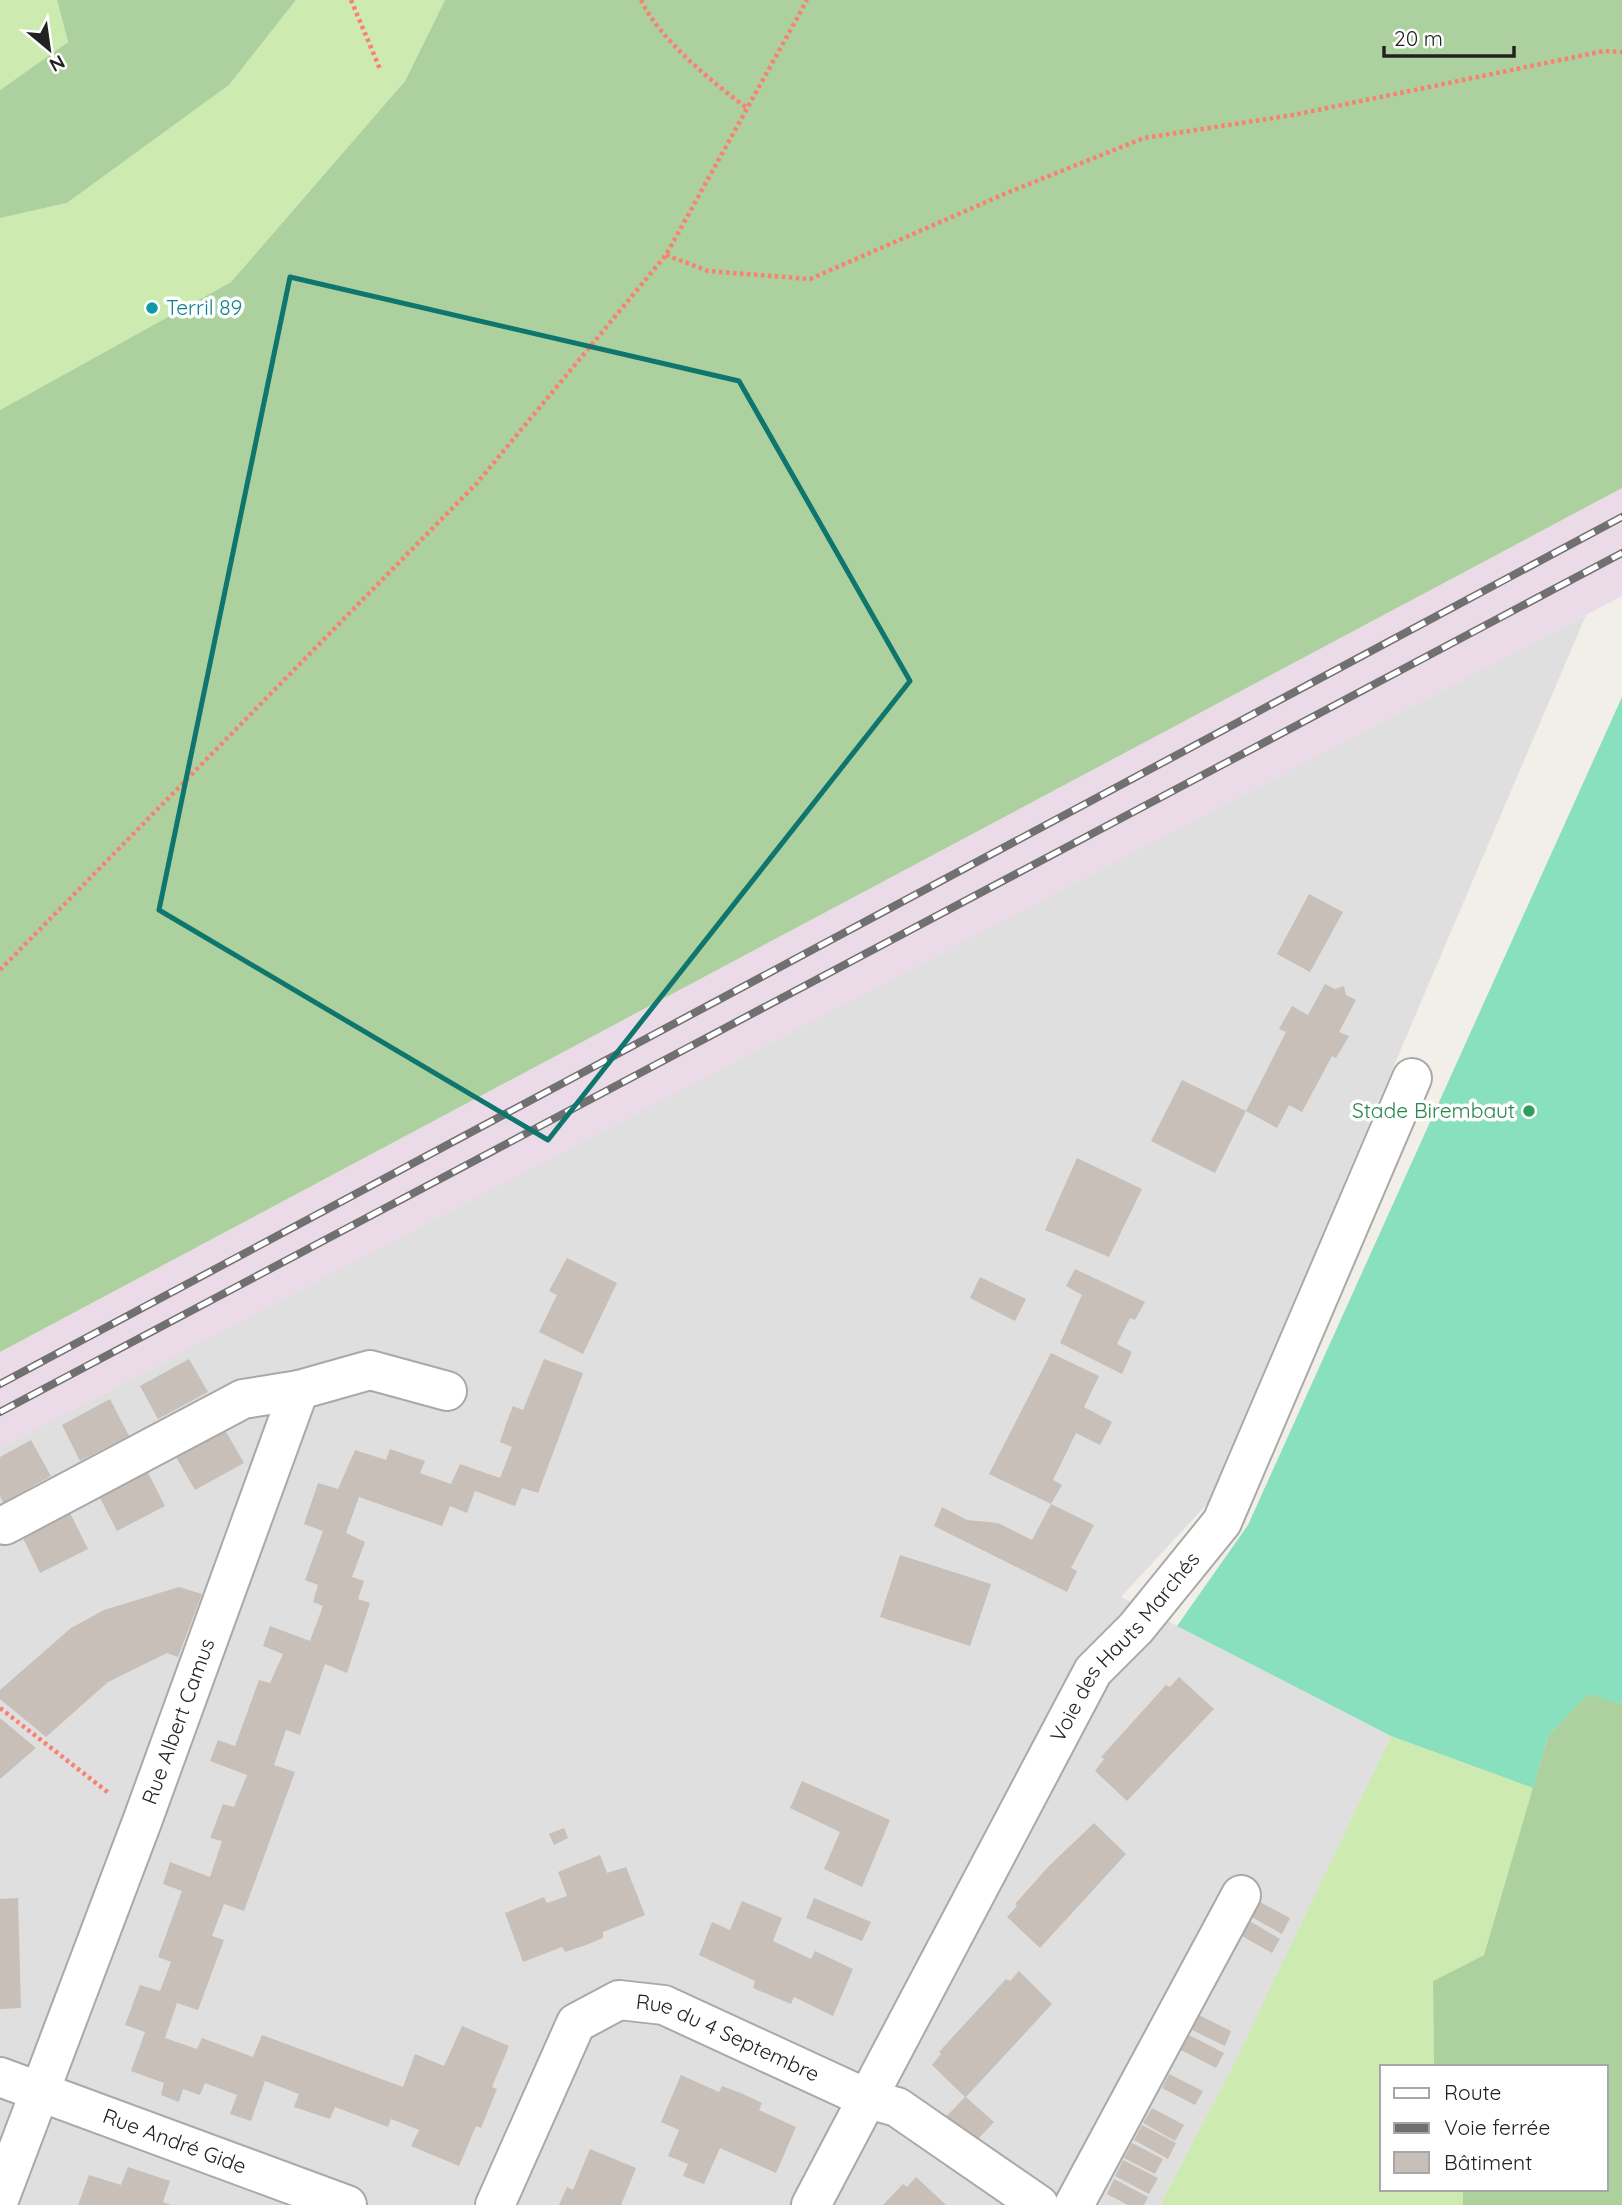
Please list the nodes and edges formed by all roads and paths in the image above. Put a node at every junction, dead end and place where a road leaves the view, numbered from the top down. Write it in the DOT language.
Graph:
graph roads {
  1 [pos="351,0"];
  2 [pos="641,0"];
  3 [pos="807,0"];
  4 [pos="1622,52"];
  5 [pos="380,69"];
  6 [pos="747,108"];
  7 [pos="666,255"];
  8 [pos="0,970"];
  9 [pos="1412,1078"];
  10 [pos="299,1390"];
  11 [pos="447,1391"];
  12 [pos="5,1525"];
  13 [pos="0,1709"];
  14 [pos="143,1819"];
  15 [pos="1241,1895"];
  16 [pos="0,2077"];
  17 [pos="40,2092"];
  18 [pos="868,2099"];
  19 [pos="0,2197"];
  20 [pos="347,2205"];
  21 [pos="495,2205"];
  22 [pos="811,2205"];
  23 [pos="1039,2205"];
  24 [pos="1074,2205"];
  1 -- 5 [label="path"];
  2 -- 6 [label="path"];
  3 -- 6 [label="path"];
  4 -- 7 [label="path"];
  6 -- 7 [label="path"];
  7 -- 8 [label="path"];
  9 -- 18 [label="street, Voie des Hauts Marchés"];
  10 -- 11 [label="street"];
  10 -- 12 [label="street"];
  10 -- 14 [label="street, Rue Albert Camus"];
  13 -- 14 [label="path"];
  14 -- 17 [label="street, Rue Albert Camus"];
  15 -- 24 [label="street"];
  16 -- 17 [label="street, Rue André Gide"];
  17 -- 19 [label="street, Rue Albert Camus"];
  17 -- 20 [label="street, Rue André Gide"];
  18 -- 21 [label="street, Rue du 4 Septembre"];
  18 -- 22 [label="street, Voie des Hauts Marchés"];
  18 -- 23 [label="street, Rue du 4 Septembre"];
}
